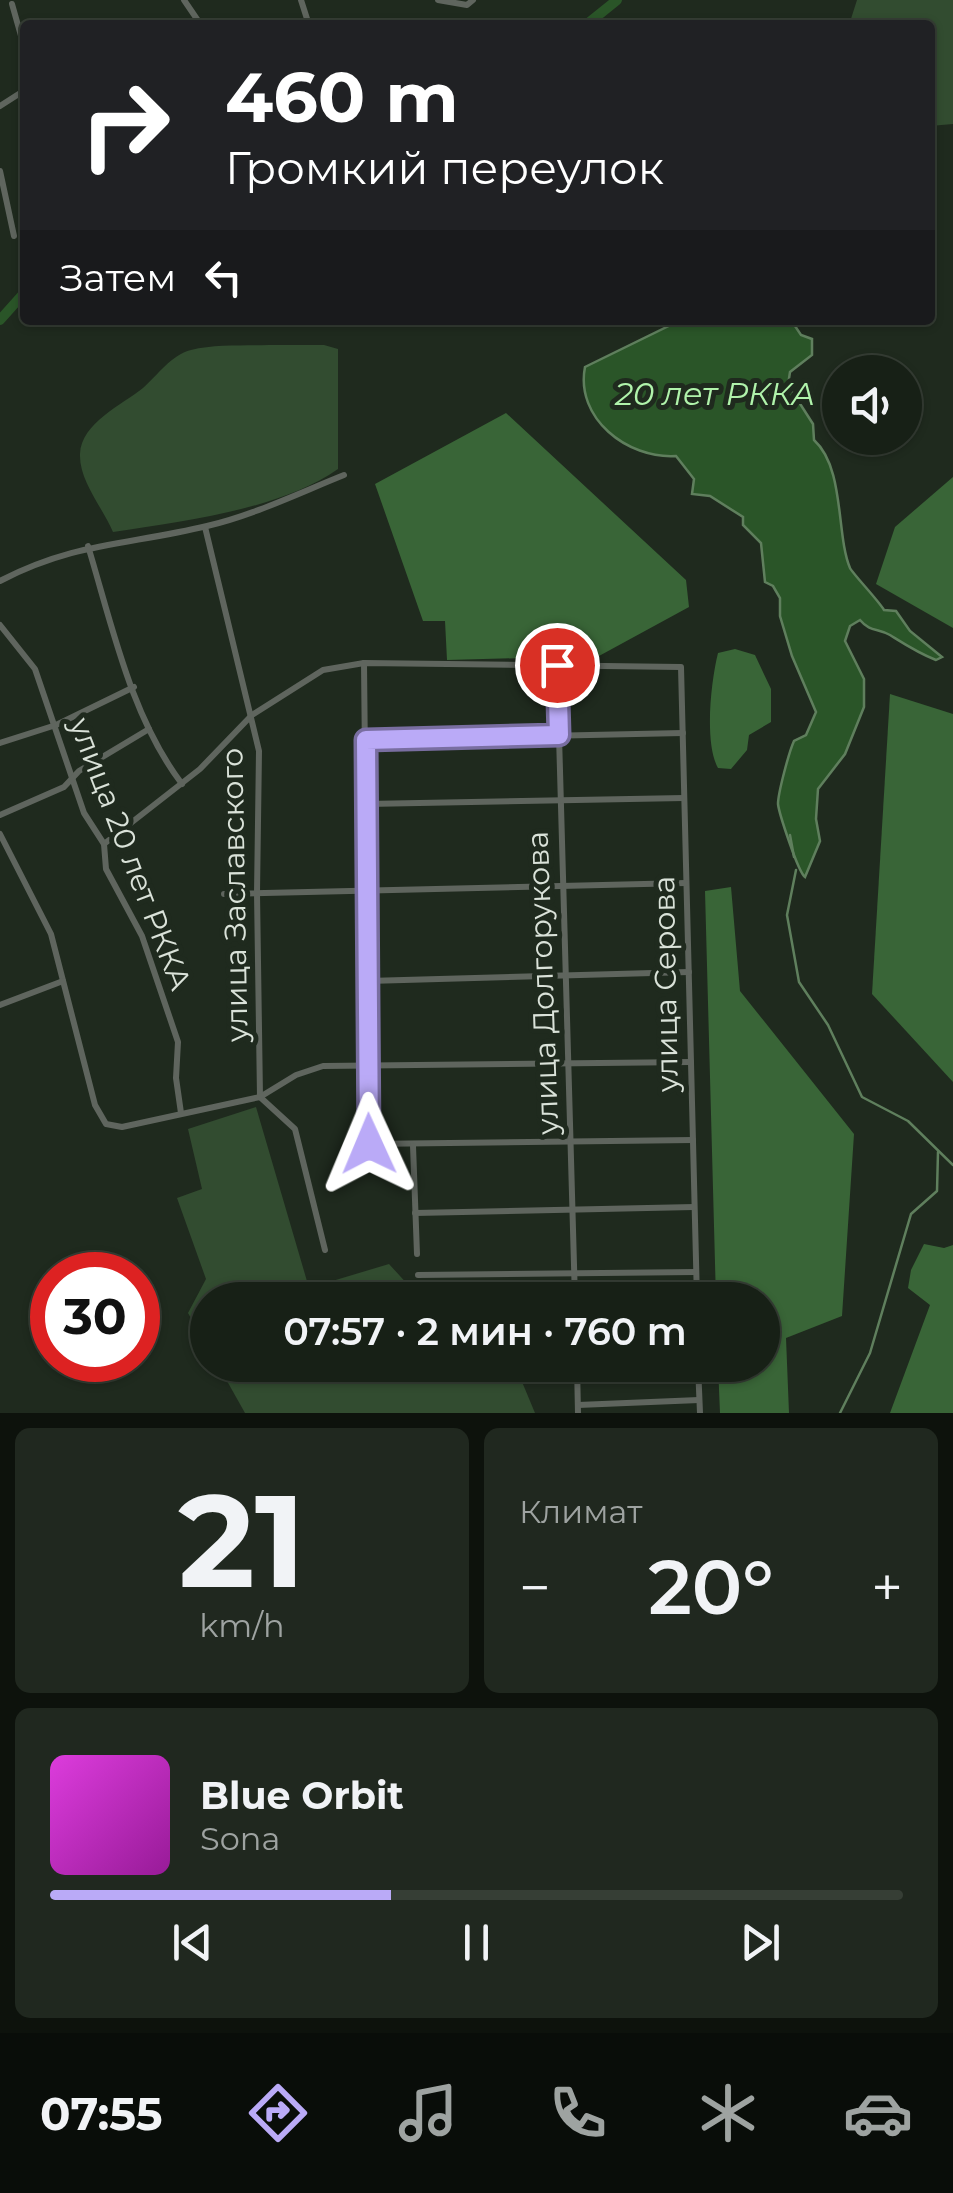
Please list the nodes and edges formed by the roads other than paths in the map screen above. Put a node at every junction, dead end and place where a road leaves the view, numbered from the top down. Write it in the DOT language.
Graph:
graph roads {
  1 [pos="438,0"];
  2 [pos="473,0"];
  3 [pos="12,4"];
  4 [pos="20,32"];
  5 [pos="20,104"];
  6 [pos="0,106"];
  7 [pos="0,171"];
  8 [pos="14,236"];
  9 [pos="344,475"];
  10 [pos="205,527"];
  11 [pos="88,546"];
  12 [pos="0,581"];
  13 [pos="0,625"];
  14 [pos="364,663"];
  15 [pos="557,665"];
  16 [pos="134,687"];
  17 [pos="252,715"];
  18 [pos="56,725"];
  19 [pos="150,729"];
  20 [pos="683,733"];
  21 [pos="559,735"];
  22 [pos="366,740"];
  23 [pos="0,743"];
  24 [pos="72,778"];
  25 [pos="182,784"];
  26 [pos="684,798"];
  27 [pos="561,800"];
  28 [pos="367,804"];
  29 [pos="0,815"];
  30 [pos="0,834"];
  31 [pos="104,844"];
  32 [pos="686,883"];
  33 [pos="563,886"];
  34 [pos="368,892"];
  35 [pos="256,893"];
  36 [pos="224,894"];
  37 [pos="688,972"];
  38 [pos="566,976"];
  39 [pos="63,981"];
  40 [pos="368,981"];
  41 [pos="0,1005"];
  42 [pos="691,1062"];
  43 [pos="569,1063"];
  44 [pos="367,1066"];
  45 [pos="260,1097"];
  46 [pos="181,1112"];
  47 [pos="693,1140"];
  48 [pos="570,1141"];
  49 [pos="413,1146"];
  50 [pos="694,1207"];
  51 [pos="572,1208"];
  52 [pos="415,1213"];
  53 [pos="325,1250"];
  54 [pos="417,1254"];
  55 [pos="696,1272"];
  56 [pos="574,1273"];
  57 [pos="418,1275"];
  58 [pos="574,1282"];
  59 [pos="696,1282"];
  60 [pos="577,1382"];
  61 [pos="698,1382"];
  62 [pos="699,1400"];
  63 [pos="578,1409"];
  64 [pos="700,1413"];
  1 -- 2 [label="street"];
  3 -- 4 [label="street"];
  5 -- 6 [label="street"];
  7 -- 8 [label="street"];
  9 -- 10 [label="street"];
  10 -- 11 [label="street"];
  10 -- 17 [label="street, улица Заславского"];
  11 -- 12 [label="street"];
  11 -- 16 [label="street"];
  13 -- 18 [label="street, улица 20 лет РККА"];
  14 -- 15 [label="street"];
  14 -- 17 [label="street"];
  14 -- 22 [label="street"];
  15 -- 20 [label="street, улица Серова"];
  15 -- 21 [label="street, улица Долгорукова"];
  16 -- 18 [label="street"];
  16 -- 19 [label="street"];
  17 -- 25 [label="street"];
  17 -- 35 [label="street, улица Заславского"];
  18 -- 23 [label="street"];
  18 -- 24 [label="street, улица 20 лет РККА"];
  19 -- 24 [label="street"];
  19 -- 25 [label="street"];
  20 -- 21 [label="street"];
  20 -- 26 [label="street, улица Серова"];
  21 -- 22 [label="street"];
  21 -- 27 [label="street, улица Долгорукова"];
  22 -- 28 [label="street"];
  24 -- 29 [label="street"];
  24 -- 31 [label="street, улица 20 лет РККА"];
  25 -- 31 [label="street"];
  26 -- 27 [label="street"];
  26 -- 32 [label="street, улица Серова"];
  27 -- 28 [label="street"];
  27 -- 33 [label="street, улица Долгорукова"];
  28 -- 34 [label="street"];
  30 -- 39 [label="street"];
  31 -- 46 [label="street, улица 20 лет РККА"];
  32 -- 33 [label="street"];
  32 -- 37 [label="street, улица Серова"];
  33 -- 34 [label="street"];
  33 -- 38 [label="street, улица Долгорукова"];
  34 -- 35 [label="street"];
  34 -- 40 [label="street"];
  35 -- 36 [label="street"];
  35 -- 45 [label="street, улица Заславского"];
  37 -- 38 [label="street"];
  37 -- 42 [label="street, улица Серова"];
  38 -- 40 [label="street"];
  38 -- 43 [label="street, улица Долгорукова"];
  39 -- 41 [label="street"];
  39 -- 46 [label="street"];
  40 -- 44 [label="street"];
  42 -- 43 [label="street"];
  42 -- 47 [label="street, улица Серова"];
  43 -- 44 [label="street"];
  43 -- 48 [label="street, улица Долгорукова"];
  44 -- 45 [label="street"];
  44 -- 49 [label="street"];
  45 -- 46 [label="street"];
  45 -- 53 [label="street"];
  47 -- 48 [label="street"];
  47 -- 50 [label="street, улица Серова"];
  48 -- 49 [label="street"];
  48 -- 51 [label="street, улица Долгорукова"];
  49 -- 52 [label="street"];
  50 -- 51 [label="street"];
  50 -- 55 [label="street, улица Серова"];
  51 -- 52 [label="street"];
  51 -- 56 [label="street, улица Долгорукова"];
  52 -- 54 [label="street"];
  55 -- 56 [label="street"];
  55 -- 59 [label="street, улица Серова"];
  56 -- 57 [label="street"];
  56 -- 58 [label="street, улица Долгорукова"];
  60 -- 63 [label="street"];
  61 -- 62 [label="street"];
  62 -- 63 [label="street"];
  62 -- 64 [label="street"];
}
